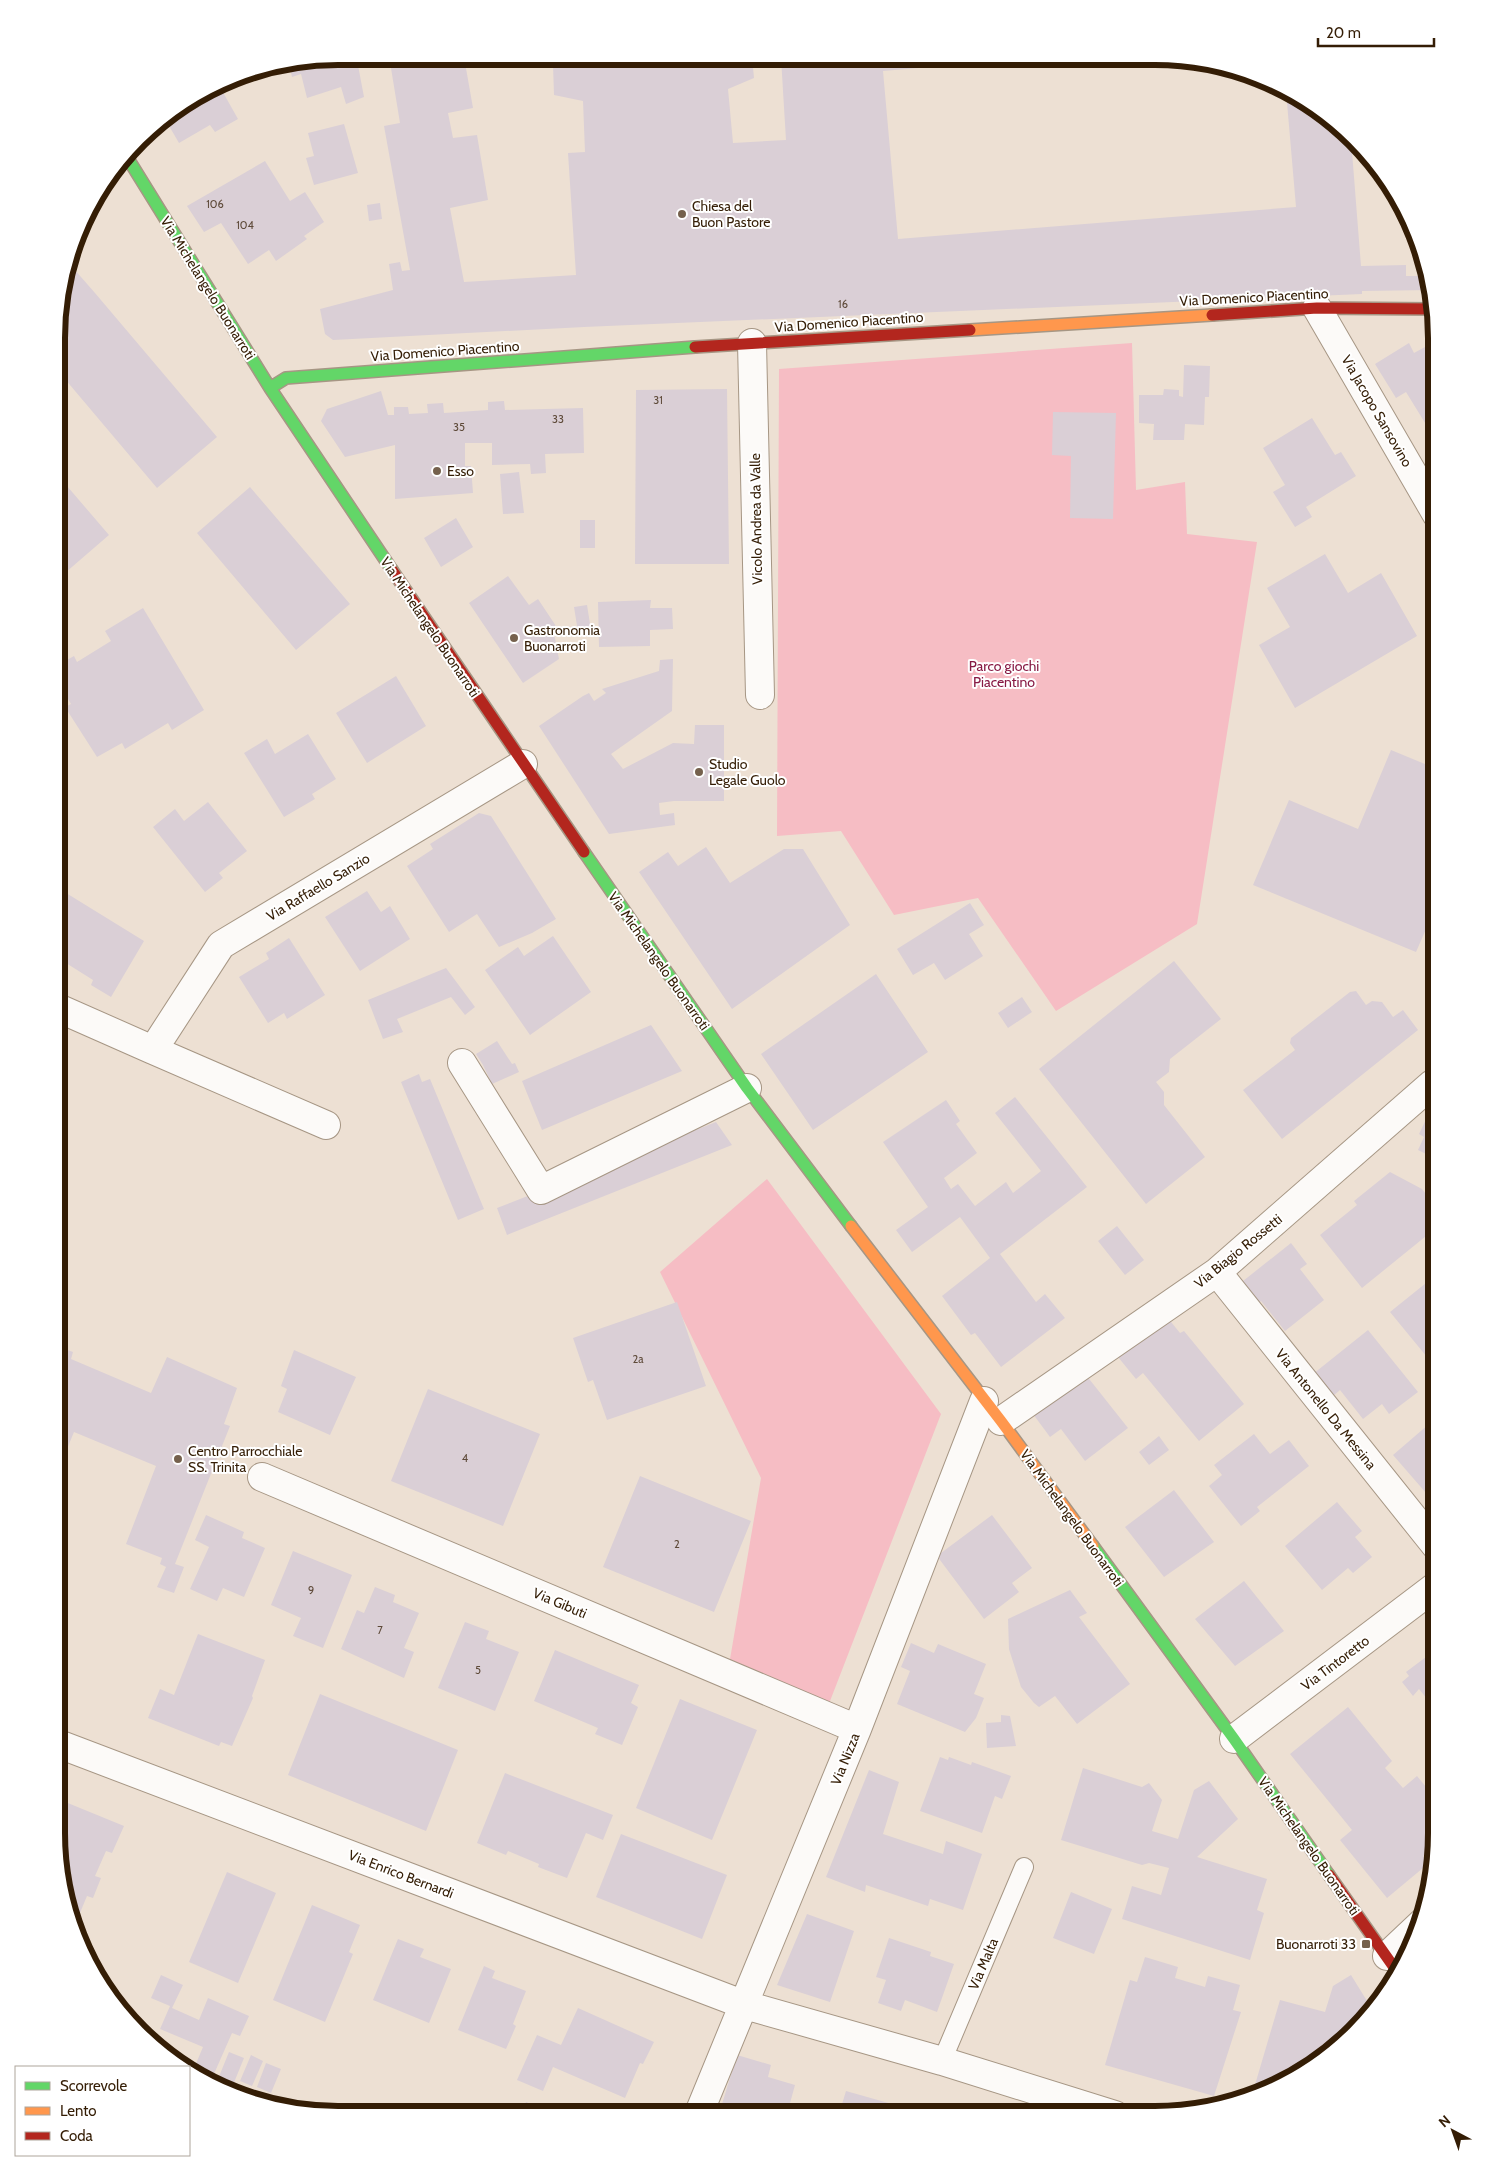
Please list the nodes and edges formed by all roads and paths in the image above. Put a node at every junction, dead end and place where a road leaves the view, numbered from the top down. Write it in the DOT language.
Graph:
graph roads {
  1 [pos="130,162"];
  2 [pos="1317,308"];
  3 [pos="1426,309"];
  4 [pos="752,343"];
  5 [pos="270,388"];
  6 [pos="1428,499"];
  7 [pos="760,695"];
  8 [pos="523,764"];
  9 [pos="65,1011"];
  10 [pos="153,1050"];
  11 [pos="462,1063"];
  12 [pos="1428,1087"];
  13 [pos="747,1088"];
  14 [pos="326,1126"];
  15 [pos="1217,1272"];
  16 [pos="993,1411"];
  17 [pos="262,1477"];
  18 [pos="1428,1536"];
  19 [pos="1428,1592"];
  20 [pos="857,1729"];
  21 [pos="1234,1739"];
  22 [pos="65,1746"];
  23 [pos="1024,1867"];
  24 [pos="1401,1952"];
  25 [pos="1392,1964"];
  26 [pos="745,2005"];
  27 [pos="942,2061"];
  28 [pos="702,2106"];
  29 [pos="1086,2106"];
  1 -- 5 [label="street, Via Michelangelo Buonarroti"];
  2 -- 3 [label="street, Via Domenico Piacentino"];
  2 -- 4 [label="street, Via Domenico Piacentino"];
  2 -- 6 [label="street, Via Jacopo Sansovino"];
  4 -- 5 [label="street, Via Domenico Piacentino"];
  4 -- 7 [label="street, Vicolo Andrea da Valle"];
  5 -- 8 [label="street, Via Michelangelo Buonarroti"];
  8 -- 10 [label="street, Via Raffaello Sanzio"];
  8 -- 13 [label="street, Via Michelangelo Buonarroti"];
  9 -- 10 [label="street"];
  10 -- 14 [label="street"];
  11 -- 13 [label="street"];
  12 -- 15 [label="street, Via Biagio Rossetti"];
  13 -- 16 [label="street, Via Michelangelo Buonarroti"];
  15 -- 16 [label="street, Via Biagio Rossetti"];
  15 -- 18 [label="street, Via Antonello Da Messina"];
  16 -- 20 [label="street, Via Nizza"];
  16 -- 21 [label="street, Via Michelangelo Buonarroti"];
  17 -- 20 [label="street, Via Gibuti"];
  19 -- 21 [label="street, Via Tintoretto"];
  20 -- 26 [label="street, Via Nizza"];
  21 -- 25 [label="street, Via Michelangelo Buonarroti"];
  22 -- 26 [label="street, Via Enrico Bernardi"];
  23 -- 27 [label="lane, Via Malta"];
  24 -- 25 [label="street, Via Michelangelo Buonarroti"];
  26 -- 27 [label="street"];
  26 -- 28 [label="street, Via Nizza"];
  27 -- 29 [label="street"];
}
